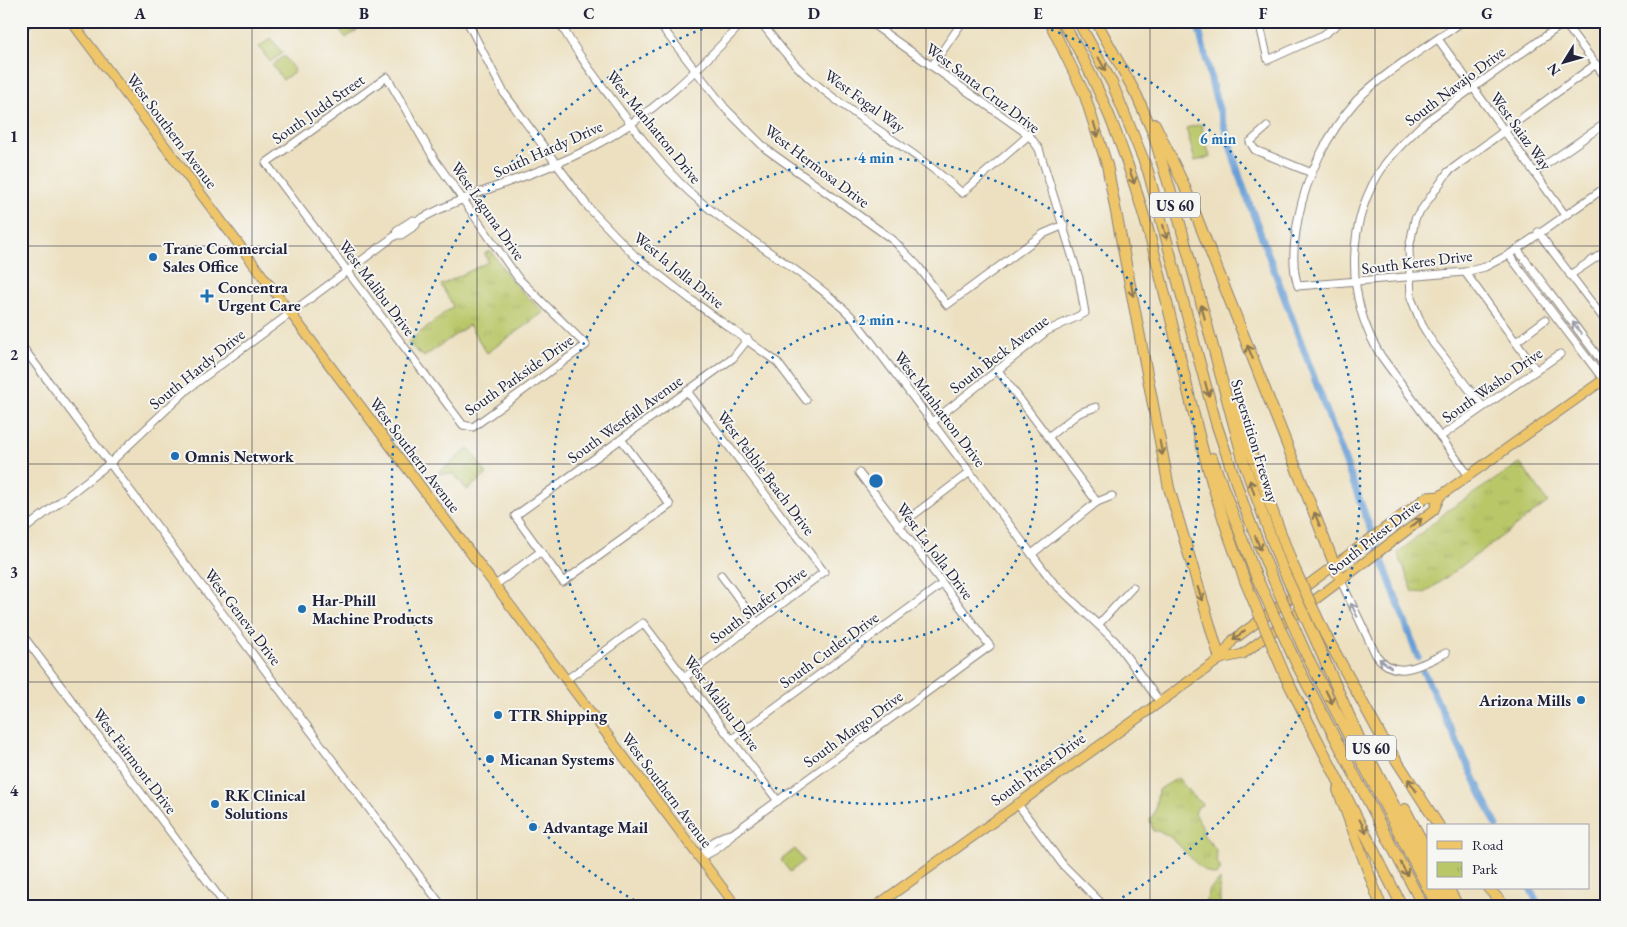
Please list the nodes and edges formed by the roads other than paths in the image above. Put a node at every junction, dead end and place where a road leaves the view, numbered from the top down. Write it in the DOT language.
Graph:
graph roads {
  1 [pos="31,21"];
  2 [pos="71,21"];
  3 [pos="467,21"];
  4 [pos="559,21"];
  5 [pos="658,21"];
  6 [pos="744,21"];
  7 [pos="760,21"];
  8 [pos="868,21"];
  9 [pos="964,21"];
  10 [pos="1049,21"];
  11 [pos="1062,21"];
  12 [pos="1078,21"];
  13 [pos="1096,21"];
  14 [pos="1259,21"];
  15 [pos="1342,21"];
  16 [pos="1462,21"];
  17 [pos="1564,22"];
  18 [pos="21,28"];
  19 [pos="1438,39"];
  20 [pos="1118,58"];
  21 [pos="1596,64"];
  22 [pos="932,66"];
  23 [pos="696,72"];
  24 [pos="387,77"];
  25 [pos="1606,78"];
  26 [pos="1473,88"];
  27 [pos="1606,123"];
  28 [pos="631,124"];
  29 [pos="1267,127"];
  30 [pos="1504,130"];
  31 [pos="1029,135"];
  32 [pos="266,163"];
  33 [pos="556,164"];
  34 [pos="1312,172"];
  35 [pos="1535,172"];
  36 [pos="1606,187"];
  37 [pos="462,200"];
  38 [pos="1565,215"];
  39 [pos="1064,225"];
  40 [pos="1538,232"];
  41 [pos="1517,249"];
  42 [pos="1606,251"];
  43 [pos="1509,255"];
  44 [pos="346,271"];
  45 [pos="1465,272"];
  46 [pos="1570,275"];
  47 [pos="1409,278"];
  48 [pos="1540,280"];
  49 [pos="1355,283"];
  50 [pos="1533,286"];
  51 [pos="1563,311"];
  52 [pos="289,313"];
  53 [pos="1085,314"];
  54 [pos="1556,316"];
  55 [pos="1605,318"];
  56 [pos="1545,320"];
  57 [pos="748,339"];
  58 [pos="1516,342"];
  59 [pos="1587,342"];
  60 [pos="21,345"];
  61 [pos="586,345"];
  62 [pos="1580,348"];
  63 [pos="1560,354"];
  64 [pos="1216,359"];
  65 [pos="1606,367"];
  66 [pos="998,369"];
  67 [pos="1184,369"];
  68 [pos="1536,370"];
  69 [pos="1605,378"];
  70 [pos="687,391"];
  71 [pos="806,400"];
  72 [pos="1096,407"];
  73 [pos="1483,407"];
  74 [pos="932,422"];
  75 [pos="467,428"];
  76 [pos="1048,437"];
  77 [pos="1440,438"];
  78 [pos="622,439"];
  79 [pos="110,463"];
  80 [pos="970,472"];
  81 [pos="859,473"];
  82 [pos="1469,476"];
  83 [pos="1112,496"];
  84 [pos="1440,496"];
  85 [pos="1097,502"];
  86 [pos="898,526"];
  87 [pos="21,532"];
  88 [pos="1379,532"];
  89 [pos="1385,547"];
  90 [pos="540,552"];
  91 [pos="1032,554"];
  92 [pos="1335,565"];
  93 [pos="824,572"];
  94 [pos="721,575"];
  95 [pos="1341,581"];
  96 [pos="942,584"];
  97 [pos="494,586"];
  98 [pos="1133,587"];
  99 [pos="757,623"];
  100 [pos="1099,624"];
  101 [pos="21,633"];
  102 [pos="1317,642"];
  103 [pos="990,646"];
  104 [pos="1446,653"];
  105 [pos="1220,659"];
  106 [pos="684,677"];
  107 [pos="566,680"];
  108 [pos="1160,702"];
  109 [pos="1316,736"];
  110 [pos="732,739"];
  111 [pos="778,801"];
  112 [pos="1017,803"];
  113 [pos="1438,824"];
  114 [pos="1427,850"];
  115 [pos="699,858"];
  116 [pos="1427,868"];
  117 [pos="1427,887"];
  118 [pos="1429,890"];
  119 [pos="1439,890"];
  120 [pos="1449,890"];
  121 [pos="1490,890"];
  122 [pos="1501,903"];
  123 [pos="226,906"];
  124 [pos="442,906"];
  125 [pos="736,906"];
  126 [pos="876,906"];
  127 [pos="1104,906"];
  128 [pos="1381,906"];
  129 [pos="1402,906"];
  130 [pos="1423,906"];
  131 [pos="1437,906"];
  132 [pos="1447,906"];
  133 [pos="1458,906"];
  1 -- 18 [label="street"];
  2 -- 52 [label="main road, West Southern Avenue"];
  3 -- 33 [label="street, West la Jolla Drive"];
  4 -- 28 [label="street, West Manhatton Drive"];
  5 -- 23 [label="street, West Hermosa Drive"];
  6 -- 23 [label="street, South Hardy Drive"];
  7 -- 31 [label="street, West Fogal Way"];
  8 -- 22 [label="street, West Santa Cruz Drive"];
  9 -- 22 [label="street"];
  10 -- 105 [label="highway, one-way"];
  11 -- 67 [label="highway, US 60, one-way"];
  12 -- 117 [label="highway, one-way, bridge"];
  13 -- 20 [label="highway, Superstition Freeway / US 60"];
  14 -- 15 [label="street"];
  16 -- 19 [label="street"];
  17 -- 21 [label="street"];
  17 -- 26 [label="street, South Navajo Drive"];
  19 -- 26 [label="street, West Saiaz Way"];
  19 -- 34 [label="street"];
  64 -- 20 [label="highway, Superstition Freeway / US 60, one-way"];
  92 -- 20 [label="highway, one-way"];
  21 -- 25 [label="street"];
  21 -- 30 [label="street"];
  22 -- 31 [label="street, West Santa Cruz Drive"];
  23 -- 28 [label="street, South Hardy Drive"];
  23 -- 39 [label="street, West Hermosa Drive"];
  24 -- 32 [label="street, South Judd Street"];
  24 -- 37 [label="street, West Laguna Drive"];
  26 -- 30 [label="street, West Saiaz Way"];
  26 -- 49 [label="street, South Navajo Drive"];
  27 -- 35 [label="street"];
  28 -- 33 [label="street, South Hardy Drive"];
  28 -- 74 [label="street, West Manhatton Drive"];
  29 -- 34 [label="street"];
  30 -- 35 [label="street, West Saiaz Way"];
  30 -- 47 [label="street"];
  31 -- 39 [label="street, West Santa Cruz Drive"];
  32 -- 44 [label="street, West Malibu Drive"];
  33 -- 37 [label="street, South Hardy Drive"];
  33 -- 57 [label="street, West la Jolla Drive"];
  34 -- 49 [label="street, South Keres Drive"];
  35 -- 38 [label="street, West Saiaz Way"];
  36 -- 38 [label="street, South Keres Drive"];
  37 -- 44 [label="street, South Hardy Drive"];
  37 -- 61 [label="street, West Laguna Drive"];
  38 -- 40 [label="street, South Keres Drive"];
  39 -- 53 [label="street, West Santa Cruz Drive"];
  40 -- 41 [label="street, South Keres Drive"];
  40 -- 46 [label="street"];
  41 -- 43 [label="street, South Keres Drive"];
  41 -- 48 [label="street"];
  42 -- 46 [label="street"];
  43 -- 45 [label="street, South Keres Drive"];
  43 -- 50 [label="street"];
  44 -- 52 [label="street, South Hardy Drive"];
  44 -- 75 [label="street, West Malibu Drive"];
  45 -- 47 [label="street, South Keres Drive"];
  45 -- 58 [label="street"];
  46 -- 55 [label="street"];
  47 -- 49 [label="street, South Keres Drive"];
  47 -- 73 [label="street"];
  48 -- 50 [label="street"];
  48 -- 51 [label="street"];
  49 -- 77 [label="street, South Navajo Drive"];
  50 -- 54 [label="street"];
  51 -- 54 [label="street"];
  59 -- 51 [label="street, one-way"];
  52 -- 79 [label="street, South Hardy Drive"];
  52 -- 97 [label="main road, West Southern Avenue"];
  53 -- 66 [label="street, South Beck Avenue"];
  54 -- 62 [label="street"];
  56 -- 58 [label="street"];
  57 -- 70 [label="street, South Westfall Avenue"];
  57 -- 71 [label="street, West la Jolla Drive"];
  58 -- 68 [label="street"];
  59 -- 62 [label="street"];
  59 -- 65 [label="street"];
  60 -- 79 [label="street, West Geneva Drive"];
  61 -- 75 [label="street, South Parkside Drive"];
  62 -- 69 [label="street"];
  63 -- 68 [label="street, South Washo Drive"];
  102 -- 64 [label="highway, Superstition Freeway / US 60, one-way, bridge"];
  113 -- 64 [label="highway, one-way, bridge"];
  66 -- 74 [label="street, South Beck Avenue"];
  66 -- 76 [label="street"];
  67 -- 109 [label="highway, US 60, bridge"];
  67 -- 130 [label="highway, one-way, bridge"];
  68 -- 73 [label="street, South Washo Drive"];
  69 -- 82 [label="main road, South Priest Drive"];
  70 -- 78 [label="street, South Westfall Avenue"];
  70 -- 93 [label="street, West Pebble Beach Drive"];
  72 -- 76 [label="street"];
  73 -- 77 [label="street, South Washo Drive"];
  74 -- 80 [label="street, West Manhatton Drive"];
  76 -- 85 [label="street"];
  77 -- 82 [label="street, South Navajo Drive"];
  78 -- 90 [label="street, South Westfall Avenue"];
  78 -- 90 [label="street"];
  79 -- 87 [label="street, South Hardy Drive"];
  79 -- 124 [label="street, West Geneva Drive"];
  80 -- 86 [label="street"];
  80 -- 91 [label="street, West Manhatton Drive"];
  81 -- 86 [label="street, West La Jolla Drive"];
  82 -- 84 [label="main road, South Priest Drive"];
  83 -- 85 [label="street"];
  84 -- 88 [label="main road, South Priest Drive"];
  89 -- 84 [label="main road, South Priest Drive, one-way"];
  85 -- 91 [label="street"];
  86 -- 96 [label="street, West La Jolla Drive"];
  88 -- 89 [label="street"];
  88 -- 92 [label="main road, South Priest Drive"];
  89 -- 95 [label="main road, South Priest Drive"];
  90 -- 97 [label="street"];
  91 -- 100 [label="street, West Manhatton Drive"];
  92 -- 95 [label="highway"];
  92 -- 105 [label="main road, South Priest Drive, one-way"];
  93 -- 99 [label="street, South Shafer Drive"];
  94 -- 99 [label="street"];
  104 -- 95 [label="street, one-way"];
  95 -- 105 [label="main road, South Priest Drive"];
  96 -- 103 [label="street, West La Jolla Drive"];
  96 -- 110 [label="street, South Cutler Drive"];
  97 -- 107 [label="main road, West Southern Avenue"];
  98 -- 100 [label="street"];
  99 -- 106 [label="street, South Shafer Drive"];
  100 -- 108 [label="street, West Manhatton Drive"];
  101 -- 123 [label="street, West Fairmont Drive"];
  102 -- 114 [label="highway, Superstition Freeway / US 60"];
  102 -- 116 [label="highway"];
  103 -- 111 [label="street, South Margo Drive"];
  105 -- 108 [label="main road, South Priest Drive"];
  106 -- 107 [label="street, West Malibu Drive"];
  106 -- 110 [label="street, West Malibu Drive"];
  107 -- 115 [label="main road, West Southern Avenue"];
  108 -- 112 [label="main road, South Priest Drive"];
  109 -- 128 [label="highway"];
  109 -- 129 [label="highway, US 60, one-way"];
  110 -- 111 [label="street, West Malibu Drive"];
  111 -- 115 [label="street, South Margo Drive"];
  112 -- 126 [label="main road, South Priest Drive"];
  112 -- 127 [label="street"];
  115 -- 125 [label="main road, West Southern Avenue"];
  118 -- 131 [label="highway, one-way, bridge"];
  119 -- 132 [label="highway"];
  120 -- 133 [label="highway"];
  121 -- 122 [label="highway"];
}
